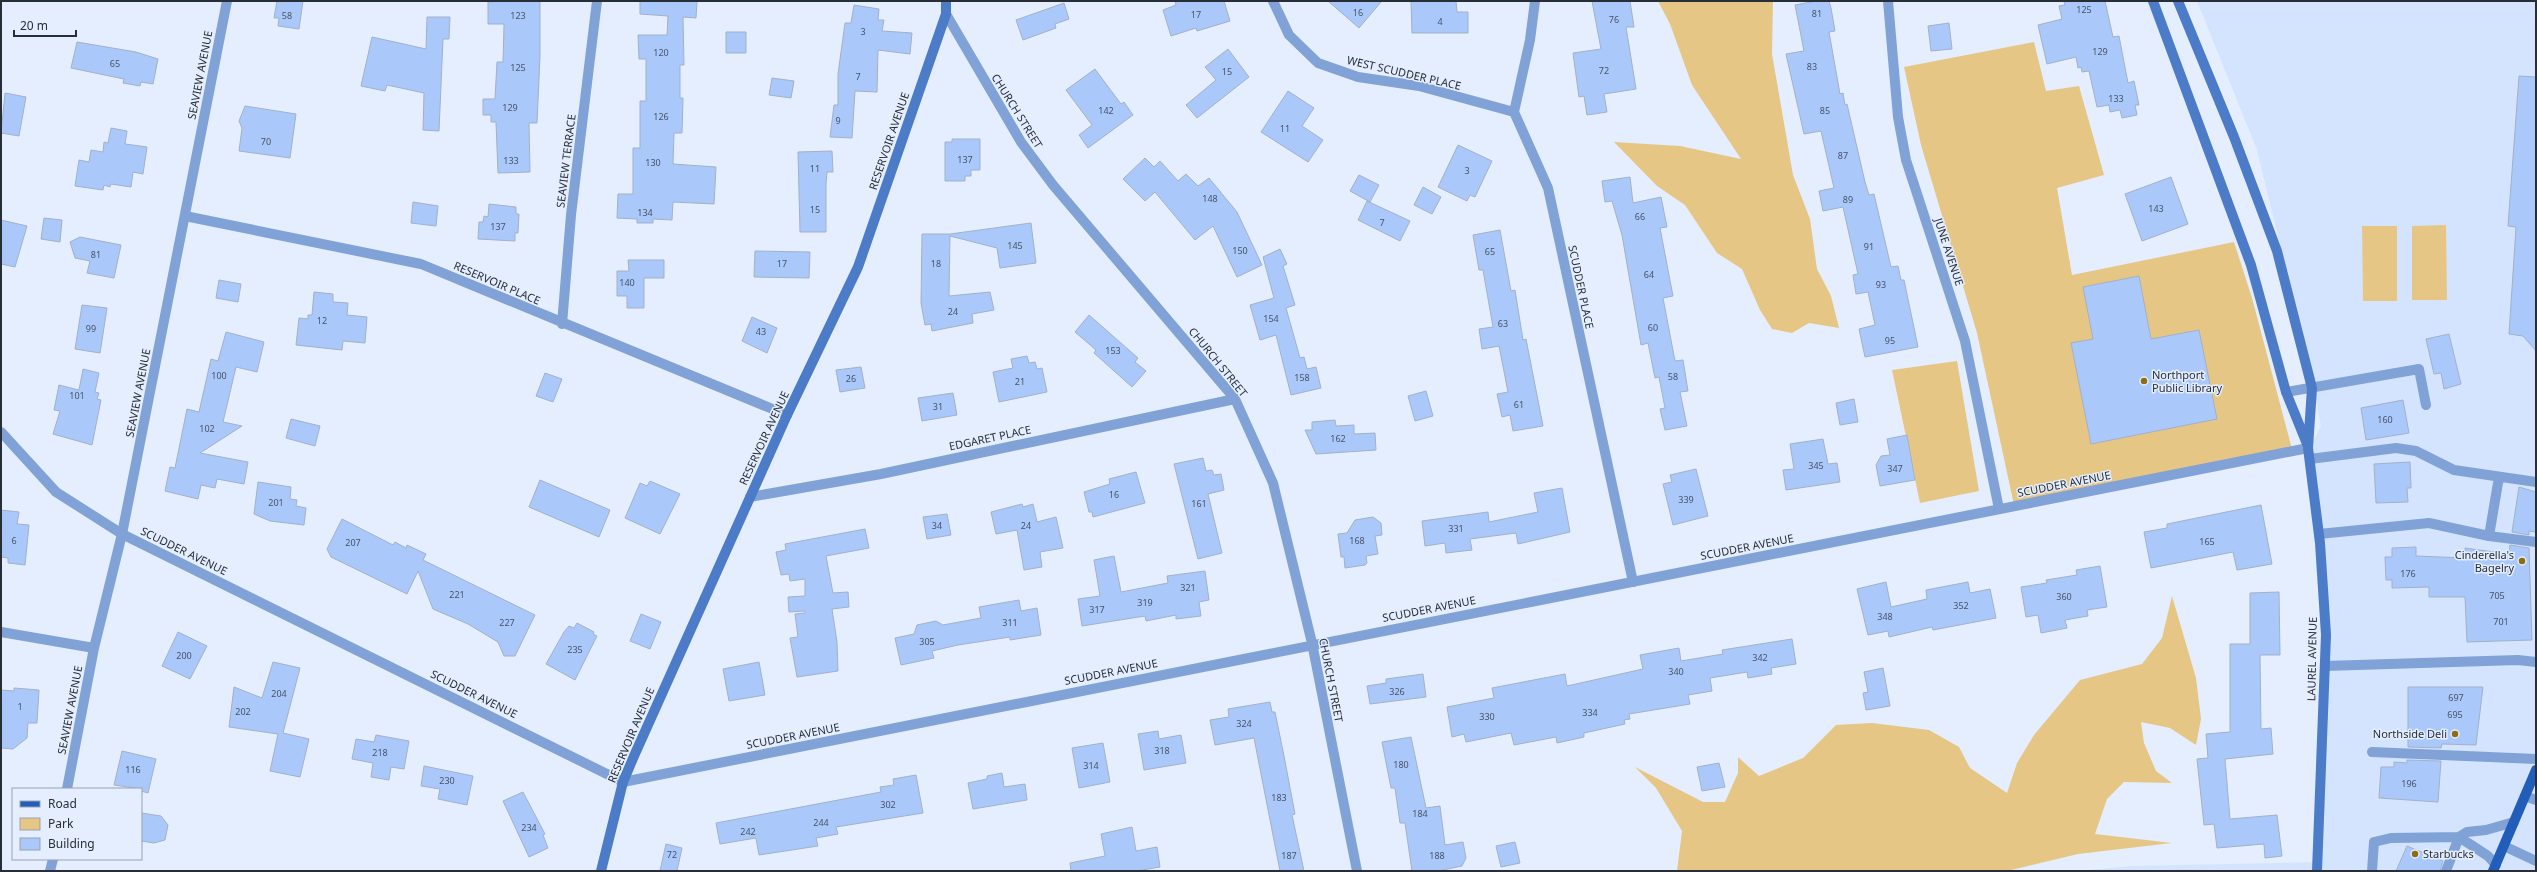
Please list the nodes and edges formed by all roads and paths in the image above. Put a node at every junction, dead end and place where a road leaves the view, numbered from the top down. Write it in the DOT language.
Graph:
graph roads {
  1 [pos="227,1"];
  2 [pos="597,1"];
  3 [pos="946,1"];
  4 [pos="1273,1"];
  5 [pos="1535,1"];
  6 [pos="1888,1"];
  7 [pos="2152,1"];
  8 [pos="2178,1"];
  9 [pos="946,14"];
  10 [pos="1514,112"];
  11 [pos="185,216"];
  12 [pos="562,324"];
  13 [pos="2312,388"];
  14 [pos="2286,392"];
  15 [pos="1235,399"];
  16 [pos="2426,405"];
  17 [pos="787,415"];
  18 [pos="1,432"];
  19 [pos="2308,448"];
  20 [pos="2310,459"];
  21 [pos="2499,477"];
  22 [pos="2536,482"];
  23 [pos="750,497"];
  24 [pos="1999,509"];
  25 [pos="122,534"];
  26 [pos="2319,534"];
  27 [pos="2489,536"];
  28 [pos="2536,542"];
  29 [pos="1633,582"];
  30 [pos="1,632"];
  31 [pos="1312,643"];
  32 [pos="94,648"];
  33 [pos="2536,662"];
  34 [pos="2325,666"];
  35 [pos="2372,752"];
  36 [pos="2536,759"];
  37 [pos="2536,770"];
  38 [pos="623,782"];
  39 [pos="66,788"];
  40 [pos="2525,796"];
  41 [pos="2536,800"];
  42 [pos="2514,822"];
  43 [pos="2459,837"];
  44 [pos="2504,846"];
  45 [pos="53,860"];
  46 [pos="2536,861"];
  47 [pos="2495,868"];
  48 [pos="50,871"];
  49 [pos="600,871"];
  50 [pos="1357,871"];
  51 [pos="2317,871"];
  52 [pos="2372,871"];
  53 [pos="2446,871"];
  1 -- 11 [label="street, SEAVIEW AVENUE"];
  2 -- 12 [label="street, SEAVIEW TERRACE"];
  3 -- 9 [label="main road"];
  4 -- 10 [label="street, WEST SCUDDER PLACE"];
  5 -- 10 [label="street"];
  6 -- 24 [label="street, JUNE AVENUE"];
  7 -- 14 [label="main road"];
  8 -- 13 [label="main road"];
  9 -- 15 [label="street, CHURCH STREET"];
  9 -- 17 [label="main road, RESERVOIR AVENUE"];
  10 -- 29 [label="street, SCUDDER PLACE"];
  11 -- 12 [label="street, RESERVOIR PLACE"];
  11 -- 25 [label="street, SEAVIEW AVENUE"];
  12 -- 17 [label="street, RESERVOIR PLACE"];
  13 -- 14 [label="street"];
  13 -- 16 [label="street"];
  13 -- 19 [label="main road"];
  14 -- 19 [label="main road"];
  15 -- 23 [label="street, EDGARET PLACE"];
  15 -- 31 [label="street, CHURCH STREET"];
  17 -- 23 [label="main road, RESERVOIR AVENUE"];
  18 -- 25 [label="street, SCUDDER AVENUE"];
  19 -- 20 [label="main road, LAUREL AVENUE"];
  19 -- 24 [label="street, SCUDDER AVENUE"];
  20 -- 21 [label="street"];
  20 -- 26 [label="main road, LAUREL AVENUE"];
  21 -- 22 [label="street"];
  21 -- 27 [label="street"];
  23 -- 38 [label="main road, RESERVOIR AVENUE"];
  24 -- 29 [label="street, SCUDDER AVENUE"];
  25 -- 32 [label="street, SEAVIEW AVENUE"];
  25 -- 38 [label="street, SCUDDER AVENUE"];
  26 -- 27 [label="street"];
  26 -- 34 [label="main road, LAUREL AVENUE"];
  27 -- 28 [label="street"];
  29 -- 31 [label="street, SCUDDER AVENUE"];
  30 -- 32 [label="street"];
  31 -- 38 [label="street, SCUDDER AVENUE"];
  31 -- 50 [label="street, CHURCH STREET"];
  32 -- 39 [label="street, SEAVIEW AVENUE"];
  33 -- 34 [label="street"];
  34 -- 51 [label="main road, LAUREL AVENUE"];
  35 -- 36 [label="street"];
  37 -- 40 [label="main road"];
  38 -- 49 [label="main road, RESERVOIR AVENUE"];
  40 -- 41 [label="street"];
  40 -- 42 [label="main road"];
  42 -- 43 [label="street"];
  42 -- 44 [label="main road"];
  43 -- 47 [label="street"];
  43 -- 52 [label="street"];
  43 -- 53 [label="street"];
  44 -- 46 [label="street"];
  44 -- 47 [label="main road"];
  45 -- 48 [label="street"];
}
